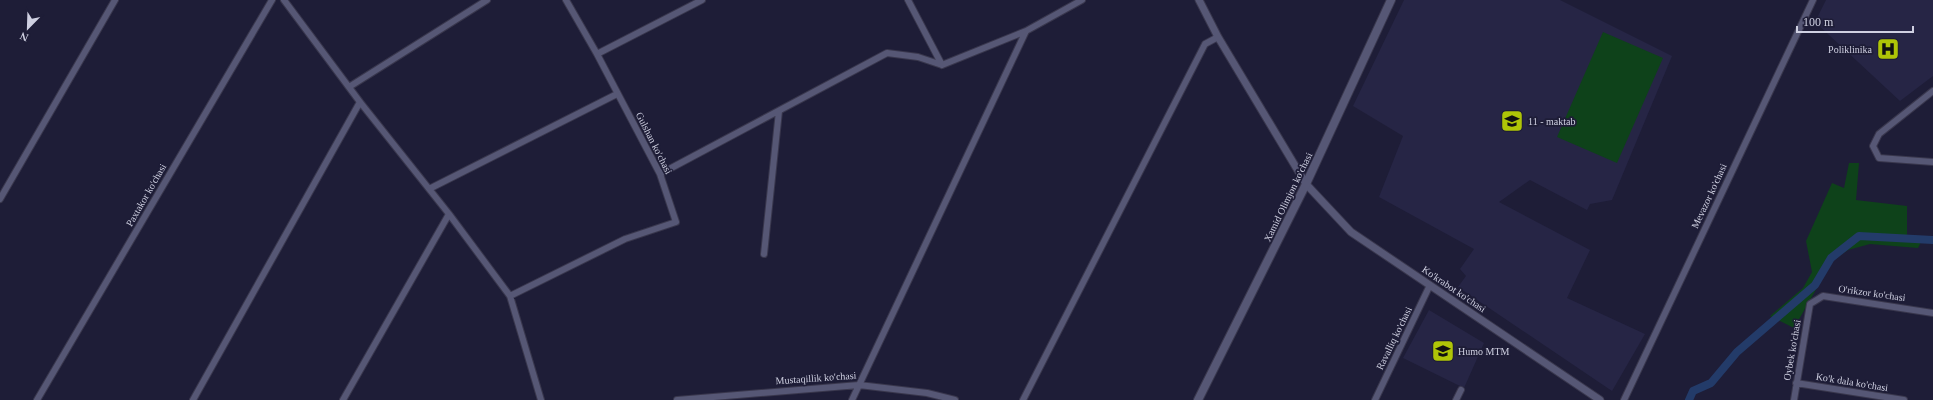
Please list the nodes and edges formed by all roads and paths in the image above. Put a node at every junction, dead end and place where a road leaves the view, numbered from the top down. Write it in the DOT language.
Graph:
graph roads {
  1 [pos="115,0"];
  2 [pos="272,0"];
  3 [pos="284,0"];
  4 [pos="487,0"];
  5 [pos="566,0"];
  6 [pos="702,0"];
  7 [pos="908,0"];
  8 [pos="1082,0"];
  9 [pos="1198,0"];
  10 [pos="1391,0"];
  11 [pos="1813,0"];
  12 [pos="1026,32"];
  13 [pos="1218,37"];
  14 [pos="597,54"];
  15 [pos="942,65"];
  16 [pos="349,87"];
  17 [pos="1933,91"];
  18 [pos="617,94"];
  19 [pos="360,102"];
  20 [pos="779,111"];
  21 [pos="1933,162"];
  22 [pos="660,174"];
  23 [pos="1306,184"];
  24 [pos="429,189"];
  25 [pos="0,199"];
  26 [pos="449,214"];
  27 [pos="764,254"];
  28 [pos="1430,285"];
  29 [pos="510,296"];
  30 [pos="1810,304"];
  31 [pos="1933,312"];
  32 [pos="859,384"];
  33 [pos="1796,384"];
  34 [pos="1461,390"];
  35 [pos="37,400"];
  36 [pos="194,400"];
  37 [pos="343,400"];
  38 [pos="541,400"];
  39 [pos="676,400"];
  40 [pos="852,400"];
  41 [pos="955,400"];
  42 [pos="1023,400"];
  43 [pos="1198,400"];
  44 [pos="1375,400"];
  45 [pos="1456,400"];
  46 [pos="1600,400"];
  47 [pos="1624,400"];
  48 [pos="1794,400"];
  49 [pos="1904,400"];
  1 -- 25 [label="street"];
  2 -- 35 [label="street, Paxtakor ko'chasi"];
  3 -- 16 [label="street"];
  4 -- 16 [label="street"];
  5 -- 14 [label="street, Gulshan ko'chasi"];
  6 -- 14 [label="street"];
  7 -- 15 [label="street"];
  8 -- 12 [label="street"];
  9 -- 13 [label="street, Ko'krabot ko'chasi"];
  10 -- 23 [label="main road, Xamid Olimjon ko'chasi"];
  11 -- 47 [label="street, Mevazor ko'chasi"];
  12 -- 15 [label="street"];
  12 -- 32 [label="street"];
  13 -- 23 [label="street, Ko'krabot ko'chasi"];
  13 -- 42 [label="street"];
  14 -- 18 [label="street, Gulshan ko'chasi"];
  15 -- 20 [label="street"];
  16 -- 19 [label="street"];
  17 -- 21 [label="street"];
  18 -- 22 [label="street, Gulshan ko'chasi"];
  18 -- 24 [label="street"];
  19 -- 24 [label="street"];
  19 -- 36 [label="street"];
  20 -- 22 [label="street"];
  20 -- 27 [label="street"];
  22 -- 29 [label="street, Gulshan ko'chasi"];
  23 -- 28 [label="street, Ko'krabot ko'chasi"];
  23 -- 43 [label="main road, Xamid Olimjon ko'chasi"];
  24 -- 26 [label="street"];
  26 -- 29 [label="street"];
  26 -- 37 [label="street"];
  28 -- 44 [label="street, Ravalliq ko'chasi"];
  28 -- 46 [label="street, Ko'krabot ko'chasi"];
  29 -- 38 [label="street"];
  30 -- 31 [label="street, O'rikzor ko'chasi"];
  30 -- 33 [label="street, Oybek ko'chasi"];
  32 -- 39 [label="street, Mustaqillik ko'chasi"];
  32 -- 40 [label="street"];
  32 -- 41 [label="street, Mustaqillik ko'chasi"];
  33 -- 48 [label="street, Oybek ko'chasi"];
  33 -- 49 [label="street, Ko'k dala ko'chasi"];
  34 -- 45 [label="street"];
}
